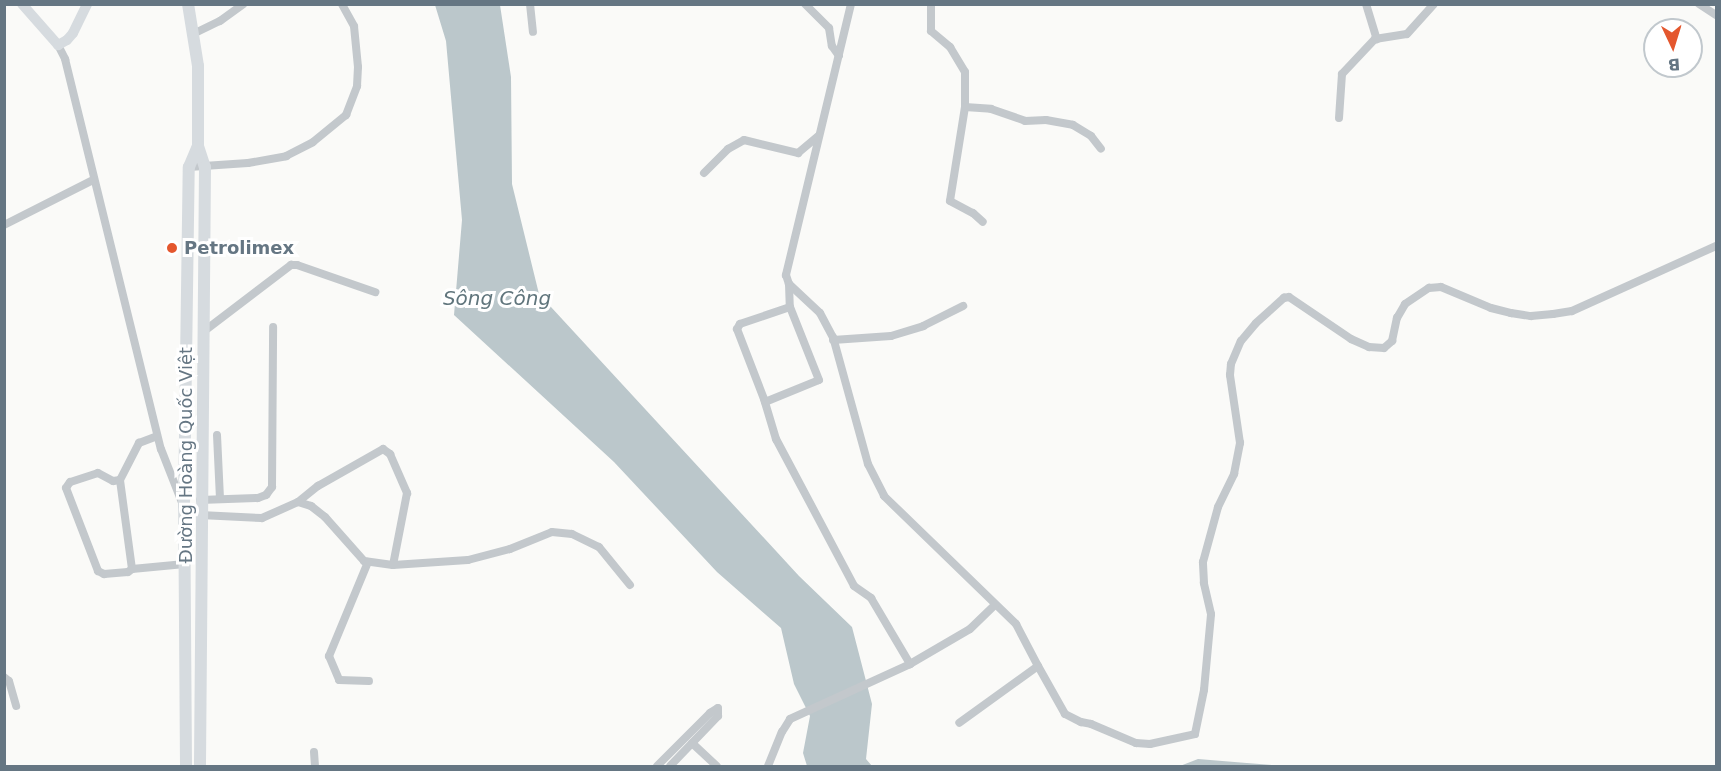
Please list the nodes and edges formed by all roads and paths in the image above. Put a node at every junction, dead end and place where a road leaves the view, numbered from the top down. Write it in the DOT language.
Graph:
graph roads {
  1 [pos="22,4"];
  2 [pos="87,4"];
  3 [pos="188,4"];
  4 [pos="243,4"];
  5 [pos="342,4"];
  6 [pos="530,4"];
  7 [pos="805,4"];
  8 [pos="851,4"];
  9 [pos="931,4"];
  10 [pos="1366,4"];
  11 [pos="1434,4"];
  12 [pos="1699,4"];
  13 [pos="1716,15"];
  14 [pos="533,32"];
  15 [pos="195,33"];
  16 [pos="1377,39"];
  17 [pos="58,45"];
  18 [pos="839,56"];
  19 [pos="965,107"];
  20 [pos="1339,118"];
  21 [pos="820,135"];
  22 [pos="198,146"];
  23 [pos="1101,149"];
  24 [pos="189,167"];
  25 [pos="205,167"];
  26 [pos="704,173"];
  27 [pos="93,180"];
  28 [pos="983,222"];
  29 [pos="4,225"];
  30 [pos="1716,246"];
  31 [pos="789,284"];
  32 [pos="375,292"];
  33 [pos="963,306"];
  34 [pos="790,307"];
  35 [pos="273,327"];
  36 [pos="202,332"];
  37 [pos="833,340"];
  38 [pos="765,402"];
  39 [pos="217,435"];
  40 [pos="157,436"];
  41 [pos="120,480"];
  42 [pos="220,499"];
  43 [pos="298,502"];
  44 [pos="184,506"];
  45 [pos="200,507"];
  46 [pos="368,562"];
  47 [pos="185,564"];
  48 [pos="393,565"];
  49 [pos="132,569"];
  50 [pos="630,585"];
  51 [pos="995,605"];
  52 [pos="910,664"];
  53 [pos="1038,666"];
  54 [pos="4,677"];
  55 [pos="369,681"];
  56 [pos="16,706"];
  57 [pos="959,723"];
  58 [pos="692,743"];
  59 [pos="314,752"];
  60 [pos="186,766"];
  61 [pos="200,766"];
  62 [pos="315,766"];
  63 [pos="657,766"];
  64 [pos="670,766"];
  65 [pos="717,766"];
  66 [pos="768,766"];
  1 -- 17 [label="main road"];
  2 -- 17 [label="main road"];
  3 -- 15 [label="highway, Đường Hoàng Quốc Việt"];
  4 -- 15 [label="street"];
  5 -- 25 [label="street"];
  6 -- 14 [label="street"];
  7 -- 18 [label="street"];
  8 -- 18 [label="street"];
  9 -- 19 [label="street"];
  10 -- 16 [label="street"];
  11 -- 16 [label="street"];
  12 -- 13 [label="street"];
  15 -- 22 [label="highway, Đường Hoàng Quốc Việt"];
  16 -- 20 [label="street"];
  17 -- 27 [label="street"];
  18 -- 21 [label="street"];
  19 -- 23 [label="street"];
  19 -- 28 [label="street"];
  21 -- 26 [label="street"];
  21 -- 31 [label="street"];
  22 -- 24 [label="highway, Đường Hoàng Quốc Việt"];
  22 -- 25 [label="highway, Đường Hoàng Quốc Việt"];
  24 -- 25 [label="street"];
  24 -- 44 [label="highway, Đường Hoàng Quốc Việt"];
  25 -- 36 [label="highway, Đường Hoàng Quốc Việt"];
  27 -- 29 [label="street"];
  27 -- 40 [label="street"];
  30 -- 53 [label="street"];
  31 -- 34 [label="street"];
  31 -- 37 [label="street"];
  32 -- 36 [label="street"];
  33 -- 37 [label="street"];
  34 -- 38 [label="street"];
  34 -- 38 [label="street"];
  35 -- 42 [label="street"];
  36 -- 45 [label="highway, Đường Hoàng Quốc Việt"];
  37 -- 51 [label="street"];
  38 -- 52 [label="street"];
  39 -- 42 [label="street"];
  40 -- 41 [label="street"];
  40 -- 44 [label="street"];
  41 -- 49 [label="street"];
  41 -- 49 [label="street"];
  42 -- 45 [label="street"];
  43 -- 45 [label="street"];
  43 -- 46 [label="street"];
  43 -- 48 [label="street"];
  44 -- 45 [label="highway"];
  44 -- 47 [label="highway, Đường Hoàng Quốc Việt"];
  45 -- 61 [label="highway, Đường Hoàng Quốc Việt"];
  46 -- 48 [label="street"];
  46 -- 55 [label="street"];
  47 -- 49 [label="street"];
  47 -- 60 [label="highway, Đường Hoàng Quốc Việt"];
  48 -- 50 [label="street"];
  51 -- 52 [label="street"];
  51 -- 53 [label="street"];
  52 -- 66 [label="street"];
  53 -- 57 [label="street"];
  54 -- 56 [label="street"];
  58 -- 63 [label="street"];
  58 -- 64 [label="street"];
  58 -- 65 [label="street"];
  59 -- 62 [label="street"];
}
